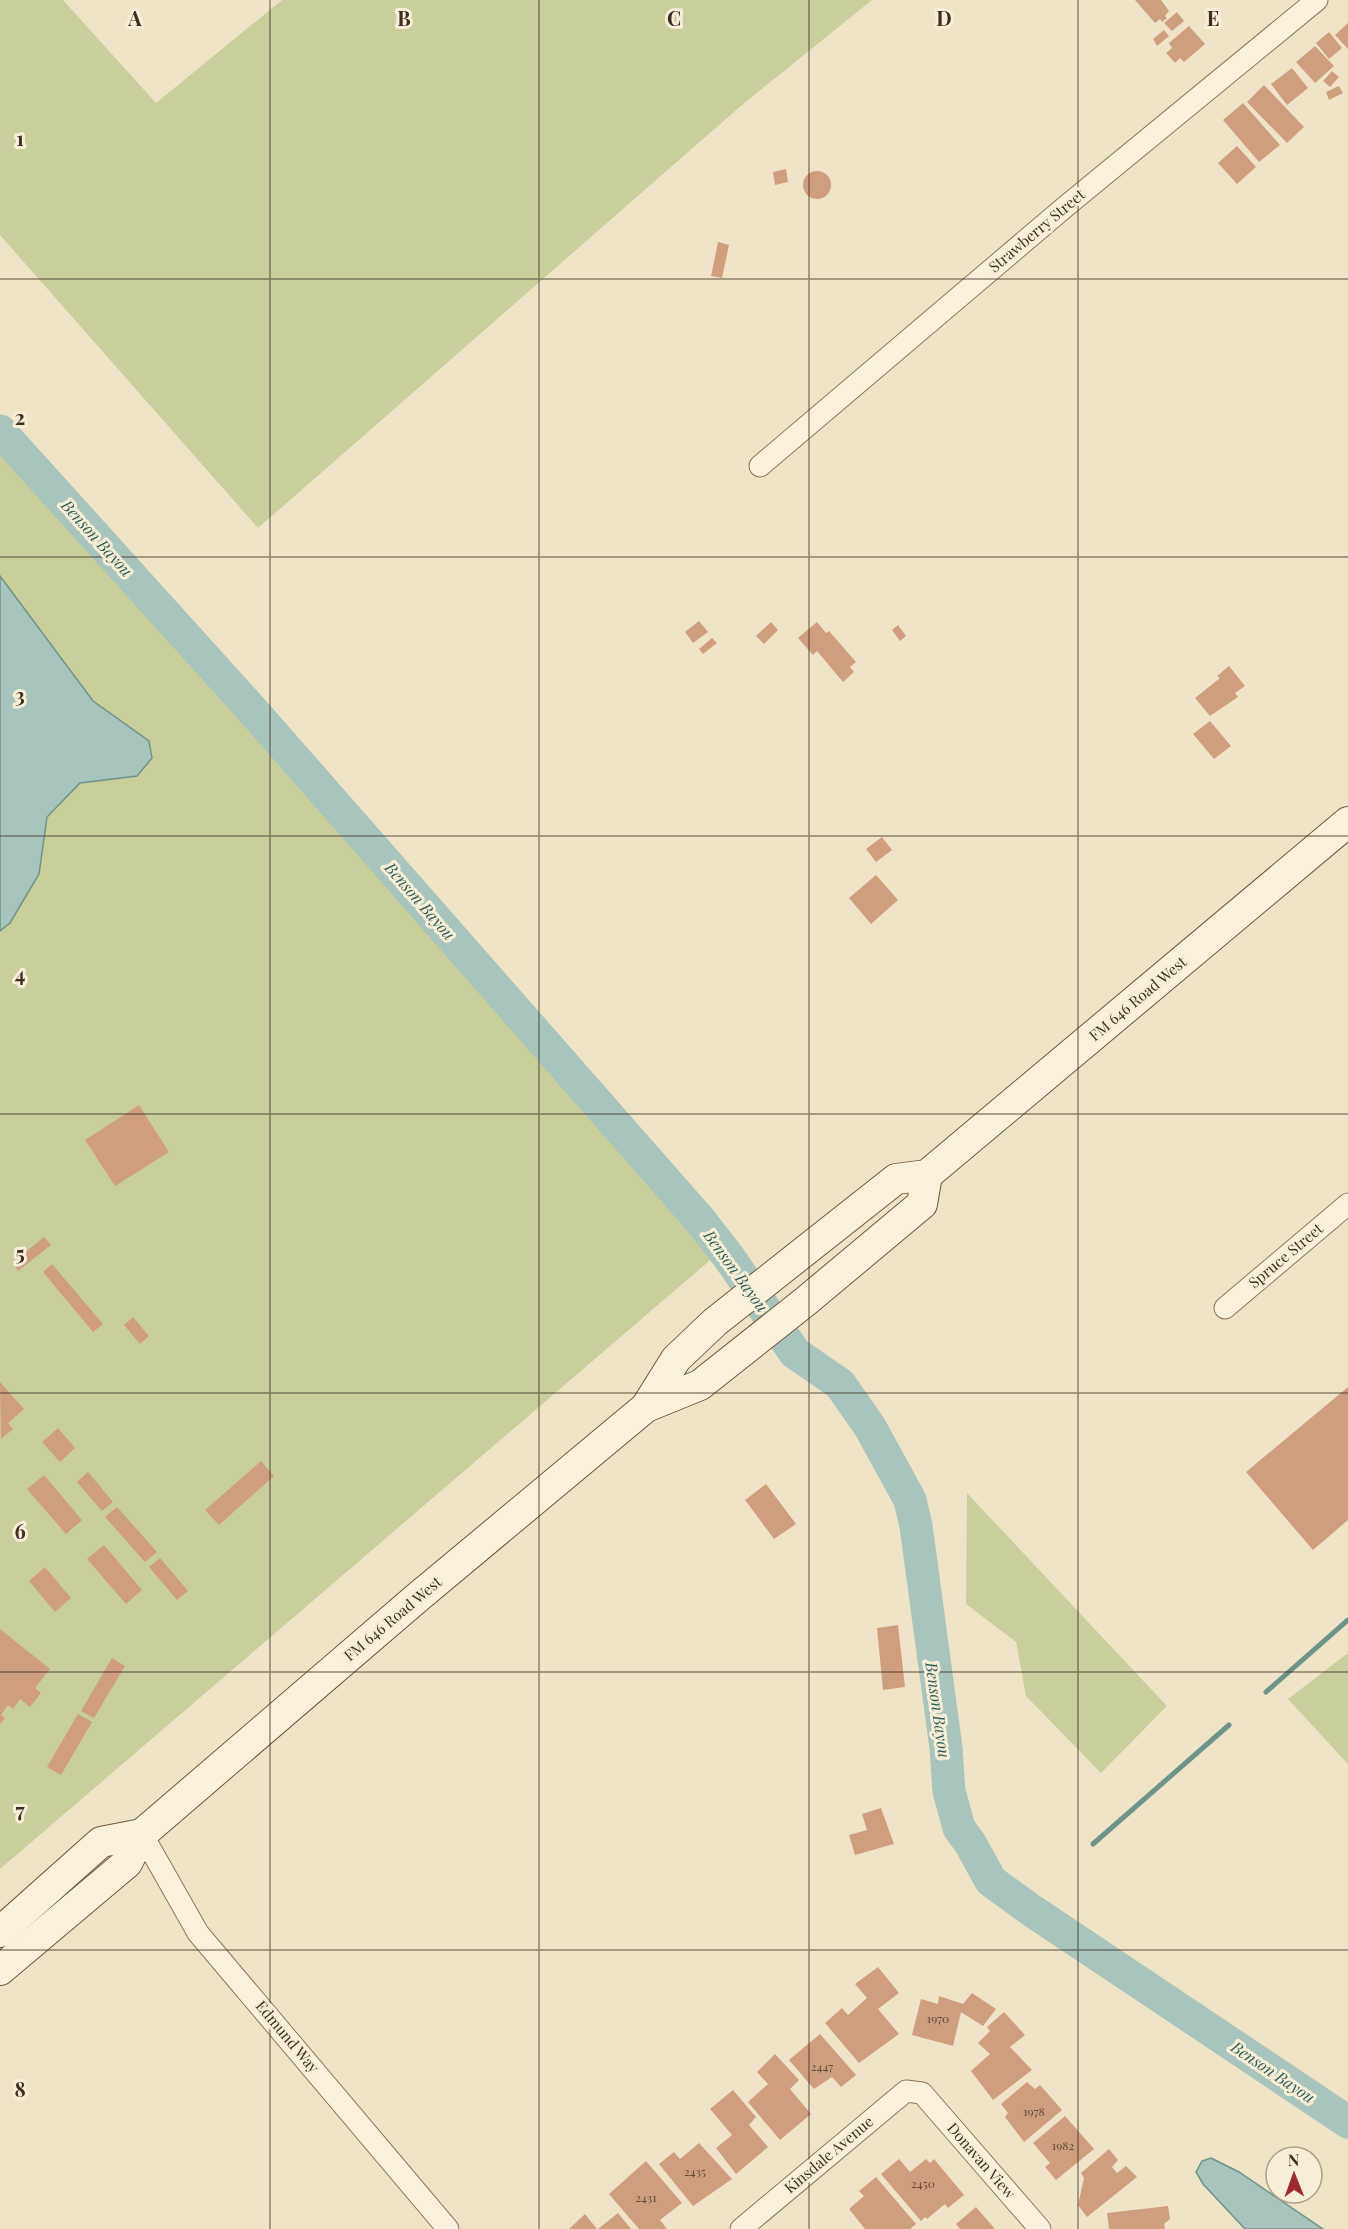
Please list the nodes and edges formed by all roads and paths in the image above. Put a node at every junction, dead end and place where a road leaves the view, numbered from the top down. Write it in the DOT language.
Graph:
graph roads {
  1 [pos="1317,0"];
  2 [pos="760,466"];
  3 [pos="1348,822"];
  4 [pos="927,1175"];
  5 [pos="1348,1204"];
  6 [pos="1225,1308"];
  7 [pos="646,1407"];
  8 [pos="142,1834"];
  9 [pos="2,1932"];
  10 [pos="0,1970"];
  11 [pos="922,2093"];
  12 [pos="448,2229"];
  13 [pos="741,2229"];
  14 [pos="1040,2229"];
  1 -- 2 [label="street, Strawberry Street"];
  3 -- 4 [label="main road, FM 646 Road West"];
  4 -- 7 [label="main road, FM 646 Road West"];
  4 -- 7 [label="main road, FM 646 Road West"];
  5 -- 6 [label="street, Spruce Street"];
  7 -- 8 [label="main road, FM 646 Road West"];
  8 -- 9 [label="main road, FM 646 Road West"];
  8 -- 10 [label="main road, FM 646 Road West"];
  8 -- 12 [label="street, Edmund Way"];
  11 -- 13 [label="street, Kinsdale Avenue"];
  11 -- 14 [label="street, Donavan View"];
}
